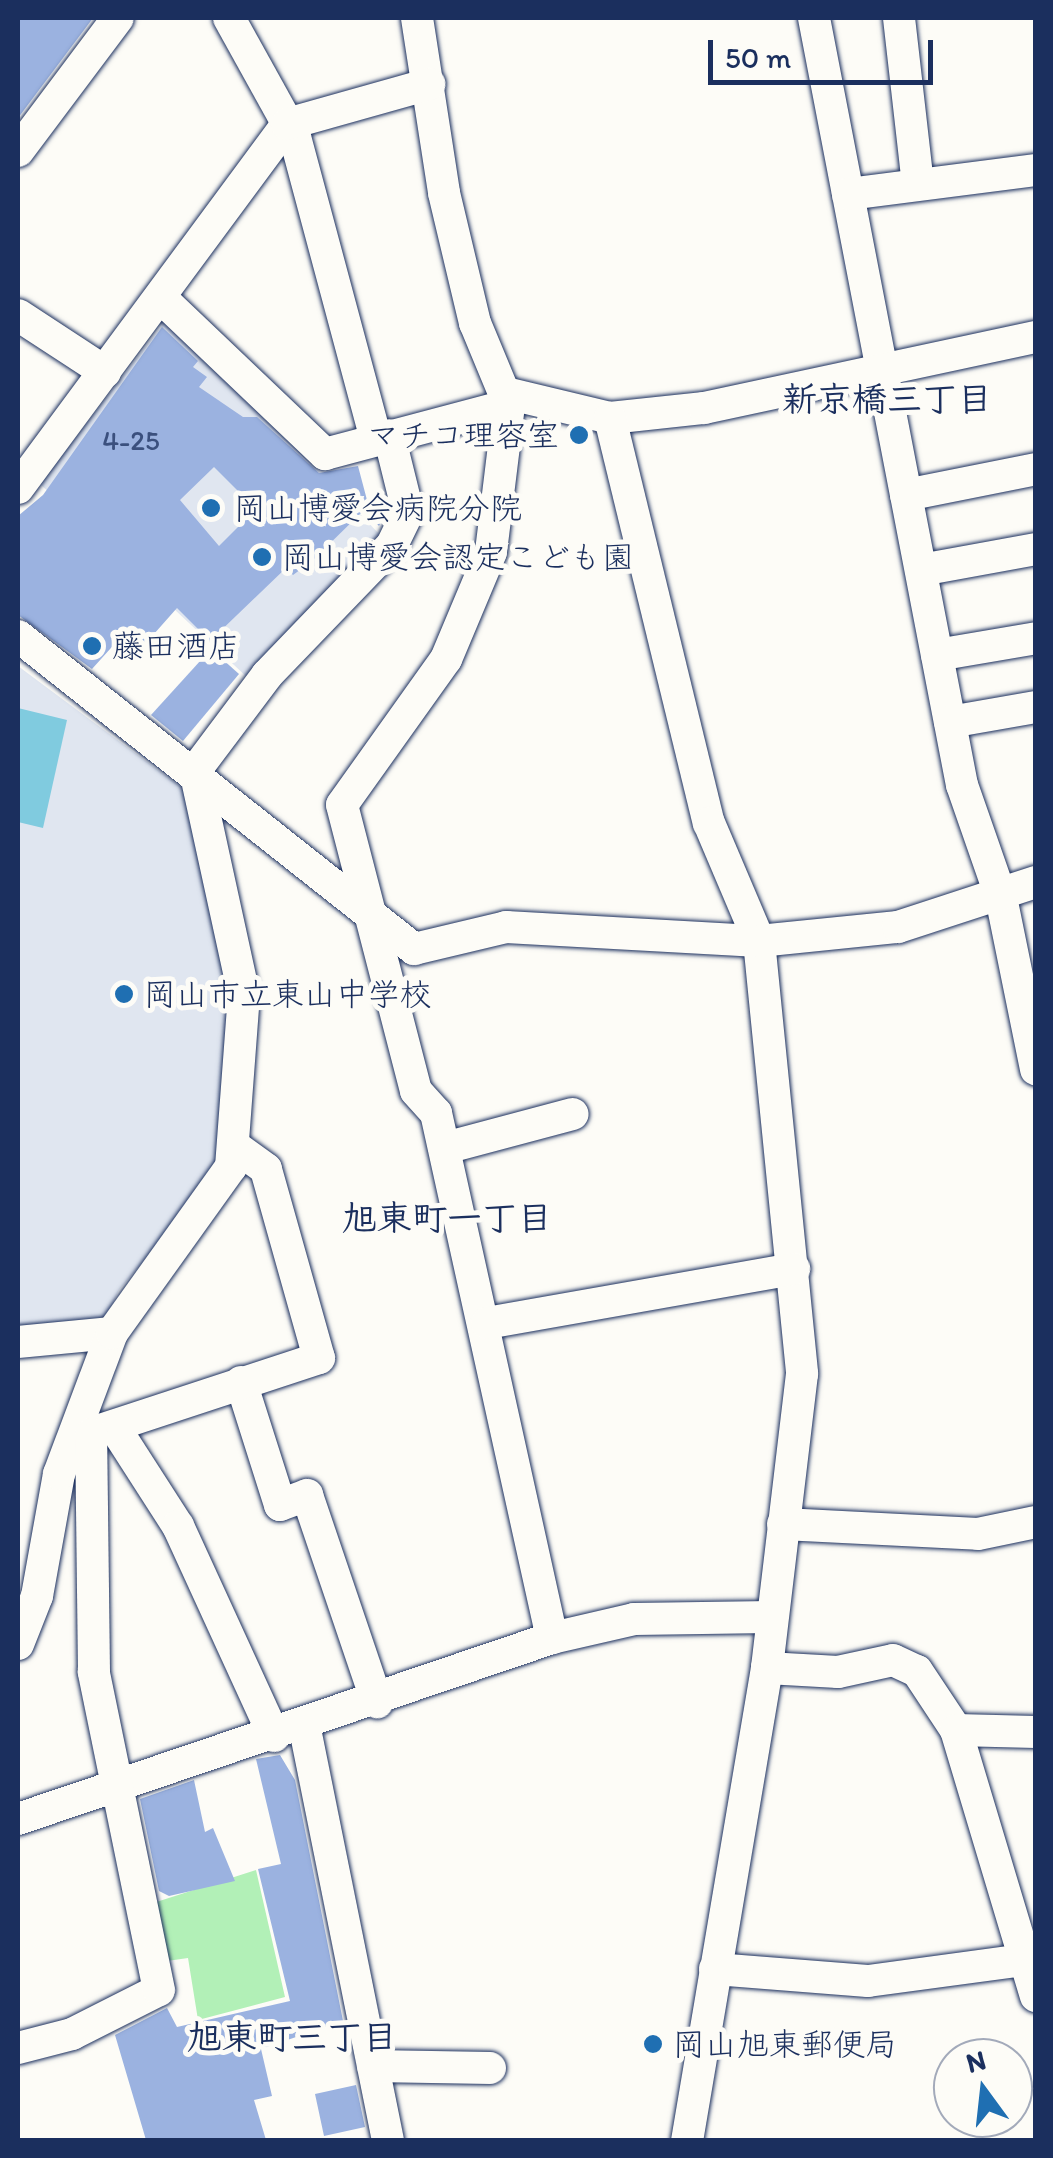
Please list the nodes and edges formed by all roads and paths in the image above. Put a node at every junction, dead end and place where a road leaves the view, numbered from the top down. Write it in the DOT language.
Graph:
graph roads {
  1 [pos="118,18"];
  2 [pos="229,18"];
  3 [pos="418,18"];
  4 [pos="814,18"];
  5 [pos="899,18"];
  6 [pos="430,84"];
  7 [pos="287,124"];
  8 [pos="18,151"];
  9 [pos="1036,170"];
  10 [pos="918,184"];
  11 [pos="848,194"];
  12 [pos="160,296"];
  13 [pos="18,315"];
  14 [pos="1036,337"];
  15 [pos="882,371"];
  16 [pos="104,372"];
  17 [pos="509,400"];
  18 [pos="610,418"];
  19 [pos="383,437"];
  20 [pos="1036,468"];
  21 [pos="18,488"];
  22 [pos="906,495"];
  23 [pos="1036,549"];
  24 [pos="921,570"];
  25 [pos="18,636"];
  26 [pos="1036,638"];
  27 [pos="937,655"];
  28 [pos="1036,707"];
  29 [pos="950,722"];
  30 [pos="195,771"];
  31 [pos="1036,882"];
  32 [pos="1001,897"];
  33 [pos="368,912"];
  34 [pos="759,941"];
  35 [pos="1036,1069"];
  36 [pos="572,1114"];
  37 [pos="234,1146"];
  38 [pos="445,1148"];
  39 [pos="794,1269"];
  40 [pos="487,1323"];
  41 [pos="112,1333"];
  42 [pos="18,1342"];
  43 [pos="241,1382"];
  44 [pos="93,1433"];
  45 [pos="1036,1522"];
  46 [pos="783,1524"];
  47 [pos="771,1616"];
  48 [pos="552,1638"];
  49 [pos="18,1644"];
  50 [pos="767,1668"];
  51 [pos="377,1702"];
  52 [pos="956,1730"];
  53 [pos="289,1732"];
  54 [pos="1036,1732"];
  55 [pos="119,1786"];
  56 [pos="18,1819"];
  57 [pos="1024,1960"];
  58 [pos="716,1970"];
  59 [pos="1036,1996"];
  60 [pos="18,2048"];
  61 [pos="373,2066"];
  62 [pos="490,2068"];
  63 [pos="388,2140"];
  64 [pos="686,2140"];
  1 -- 8 [label="street"];
  2 -- 7 [label="street"];
  3 -- 6 [label="street"];
  4 -- 11 [label="street"];
  5 -- 10 [label="street"];
  6 -- 7 [label="street"];
  6 -- 17 [label="street"];
  7 -- 12 [label="street"];
  7 -- 19 [label="street"];
  9 -- 10 [label="street"];
  10 -- 11 [label="street"];
  11 -- 15 [label="street"];
  12 -- 16 [label="street"];
  12 -- 19 [label="street"];
  13 -- 16 [label="street"];
  14 -- 15 [label="street"];
  15 -- 18 [label="street"];
  15 -- 22 [label="street"];
  16 -- 21 [label="street"];
  17 -- 18 [label="street"];
  17 -- 19 [label="street"];
  17 -- 33 [label="street"];
  18 -- 34 [label="street"];
  19 -- 30 [label="street"];
  20 -- 22 [label="street"];
  22 -- 24 [label="street"];
  23 -- 24 [label="street"];
  24 -- 27 [label="street"];
  25 -- 30 [label="street"];
  26 -- 27 [label="street"];
  27 -- 29 [label="street"];
  28 -- 29 [label="street"];
  29 -- 32 [label="street"];
  30 -- 33 [label="street"];
  30 -- 37 [label="street"];
  31 -- 32 [label="street"];
  32 -- 34 [label="street"];
  32 -- 35 [label="street"];
  33 -- 34 [label="street"];
  33 -- 38 [label="street"];
  34 -- 39 [label="street"];
  36 -- 38 [label="street"];
  37 -- 41 [label="street"];
  37 -- 43 [label="street"];
  38 -- 40 [label="street"];
  39 -- 40 [label="street"];
  39 -- 46 [label="street"];
  40 -- 48 [label="street"];
  41 -- 42 [label="street"];
  41 -- 44 [label="street"];
  43 -- 44 [label="street"];
  43 -- 51 [label="street"];
  44 -- 49 [label="street"];
  44 -- 53 [label="street"];
  44 -- 55 [label="street"];
  45 -- 46 [label="street"];
  46 -- 47 [label="street"];
  47 -- 48 [label="street"];
  47 -- 50 [label="street"];
  48 -- 51 [label="street"];
  50 -- 52 [label="street"];
  50 -- 58 [label="street"];
  51 -- 53 [label="street"];
  52 -- 54 [label="street"];
  52 -- 57 [label="street"];
  53 -- 55 [label="street"];
  53 -- 61 [label="street"];
  55 -- 56 [label="street"];
  55 -- 60 [label="street"];
  57 -- 58 [label="street"];
  57 -- 59 [label="street"];
  58 -- 64 [label="street"];
  61 -- 62 [label="street"];
  61 -- 63 [label="street"];
}
